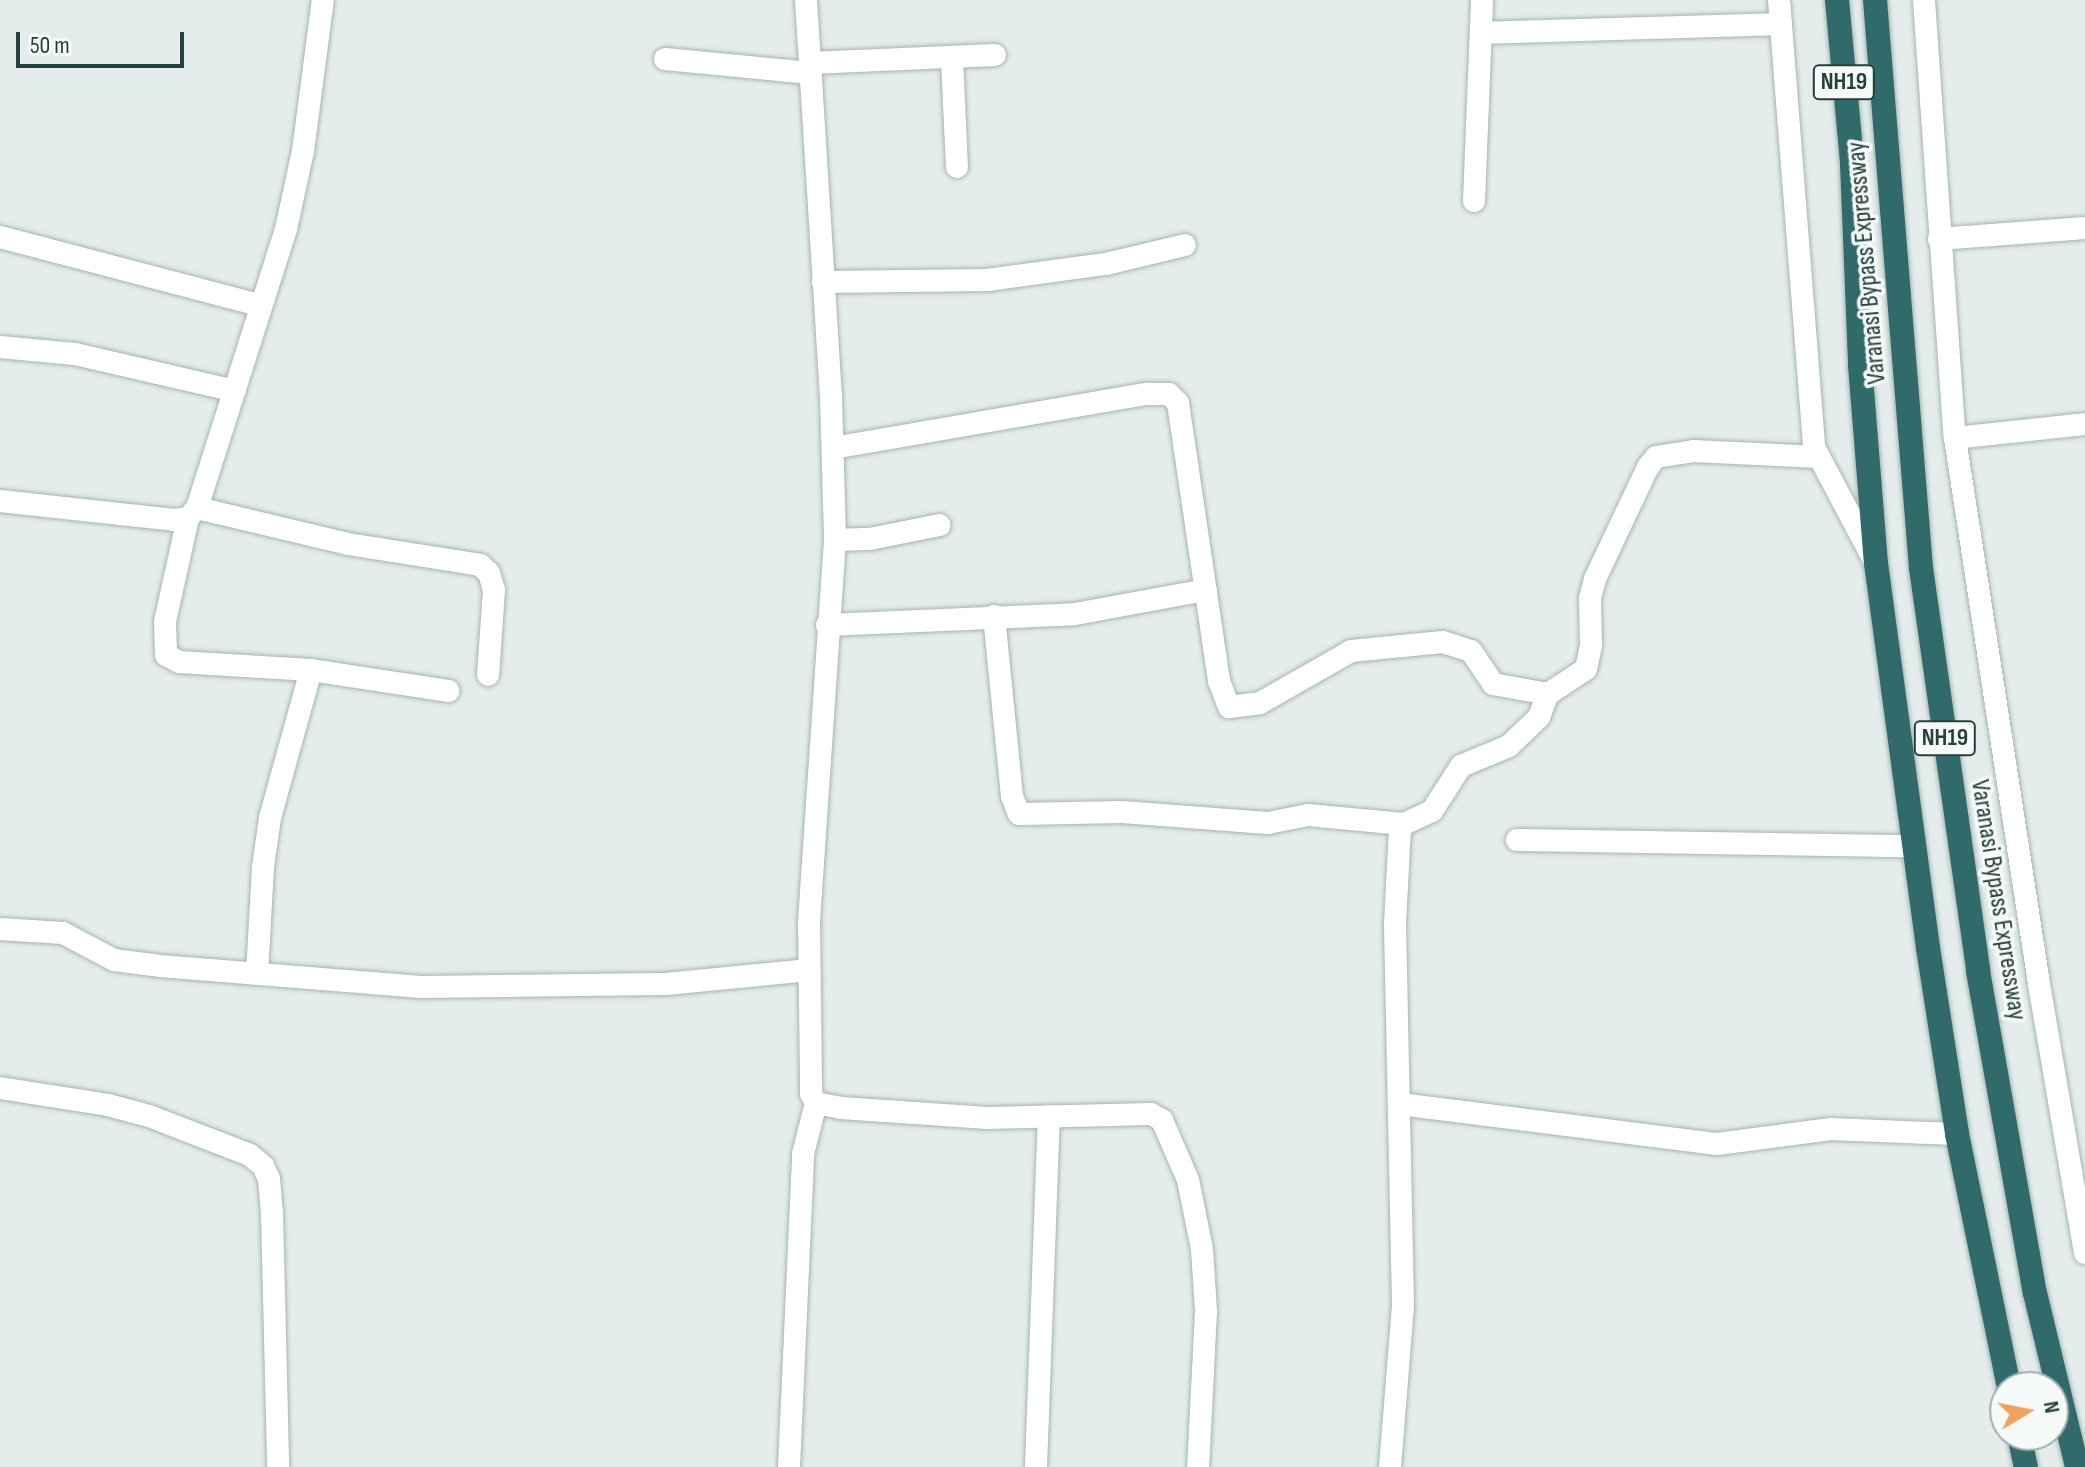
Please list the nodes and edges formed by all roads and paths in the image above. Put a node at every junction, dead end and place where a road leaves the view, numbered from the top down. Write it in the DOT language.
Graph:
graph roads {
  1 [pos="323,0"];
  2 [pos="806,0"];
  3 [pos="1482,0"];
  4 [pos="1779,0"];
  5 [pos="1837,0"];
  6 [pos="1875,0"];
  7 [pos="1924,0"];
  8 [pos="1781,24"];
  9 [pos="1481,33"];
  10 [pos="995,55"];
  11 [pos="952,58"];
  12 [pos="665,59"];
  13 [pos="810,68"];
  14 [pos="957,167"];
  15 [pos="1474,201"];
  16 [pos="2085,228"];
  17 [pos="0,237"];
  18 [pos="1939,239"];
  19 [pos="1185,245"];
  20 [pos="823,282"];
  21 [pos="260,305"];
  22 [pos="0,347"];
  23 [pos="235,391"];
  24 [pos="2085,424"];
  25 [pos="1955,438"];
  26 [pos="833,448"];
  27 [pos="1818,457"];
  28 [pos="0,501"];
  29 [pos="192,513"];
  30 [pos="940,525"];
  31 [pos="835,540"];
  32 [pos="1876,563"];
  33 [pos="1206,590"];
  34 [pos="994,616"];
  35 [pos="827,625"];
  36 [pos="311,670"];
  37 [pos="488,675"];
  38 [pos="448,691"];
  39 [pos="1548,694"];
  40 [pos="1404,824"];
  41 [pos="1517,840"];
  42 [pos="1913,846"];
  43 [pos="0,929"];
  44 [pos="809,970"];
  45 [pos="257,974"];
  46 [pos="0,1088"];
  47 [pos="816,1103"];
  48 [pos="1400,1104"];
  49 [pos="1049,1116"];
  50 [pos="1957,1134"];
  51 [pos="2085,1252"];
  52 [pos="2006,1371"];
  53 [pos="278,1467"];
  54 [pos="789,1467"];
  55 [pos="1036,1467"];
  56 [pos="1198,1467"];
  57 [pos="1390,1467"];
  58 [pos="2077,1467"];
  1 -- 21 [label="street"];
  2 -- 13 [label="street"];
  3 -- 9 [label="street"];
  4 -- 8 [label="street"];
  5 -- 32 [label="highway, Varanasi Bypass Expressway / NH19"];
  6 -- 58 [label="highway, Varanasi Bypass Expressway / NH19"];
  7 -- 18 [label="street"];
  8 -- 9 [label="street"];
  8 -- 27 [label="street"];
  9 -- 15 [label="street"];
  10 -- 11 [label="street"];
  11 -- 13 [label="street"];
  11 -- 14 [label="street"];
  12 -- 13 [label="street"];
  13 -- 20 [label="street"];
  16 -- 18 [label="street"];
  17 -- 21 [label="street"];
  18 -- 25 [label="street"];
  19 -- 20 [label="street"];
  20 -- 26 [label="street"];
  21 -- 23 [label="street"];
  22 -- 23 [label="street"];
  23 -- 29 [label="street"];
  24 -- 25 [label="street"];
  25 -- 51 [label="street"];
  26 -- 31 [label="street"];
  26 -- 33 [label="street"];
  27 -- 32 [label="street"];
  27 -- 39 [label="street"];
  28 -- 29 [label="street"];
  29 -- 36 [label="street"];
  29 -- 37 [label="street"];
  30 -- 31 [label="street"];
  31 -- 35 [label="street"];
  32 -- 42 [label="highway, Varanasi Bypass Expressway / NH19"];
  33 -- 34 [label="street"];
  33 -- 39 [label="street"];
  34 -- 35 [label="street"];
  34 -- 40 [label="street"];
  35 -- 44 [label="street"];
  36 -- 38 [label="street"];
  36 -- 45 [label="street"];
  39 -- 40 [label="street"];
  40 -- 48 [label="street"];
  41 -- 42 [label="street"];
  42 -- 50 [label="highway, Varanasi Bypass Expressway / NH19"];
  43 -- 45 [label="street"];
  44 -- 45 [label="street"];
  44 -- 47 [label="street"];
  46 -- 53 [label="street"];
  47 -- 49 [label="street"];
  47 -- 54 [label="street"];
  48 -- 50 [label="street"];
  48 -- 57 [label="street"];
  49 -- 55 [label="street"];
  49 -- 56 [label="street"];
  50 -- 52 [label="highway, Varanasi Bypass Expressway / NH19"];
}
